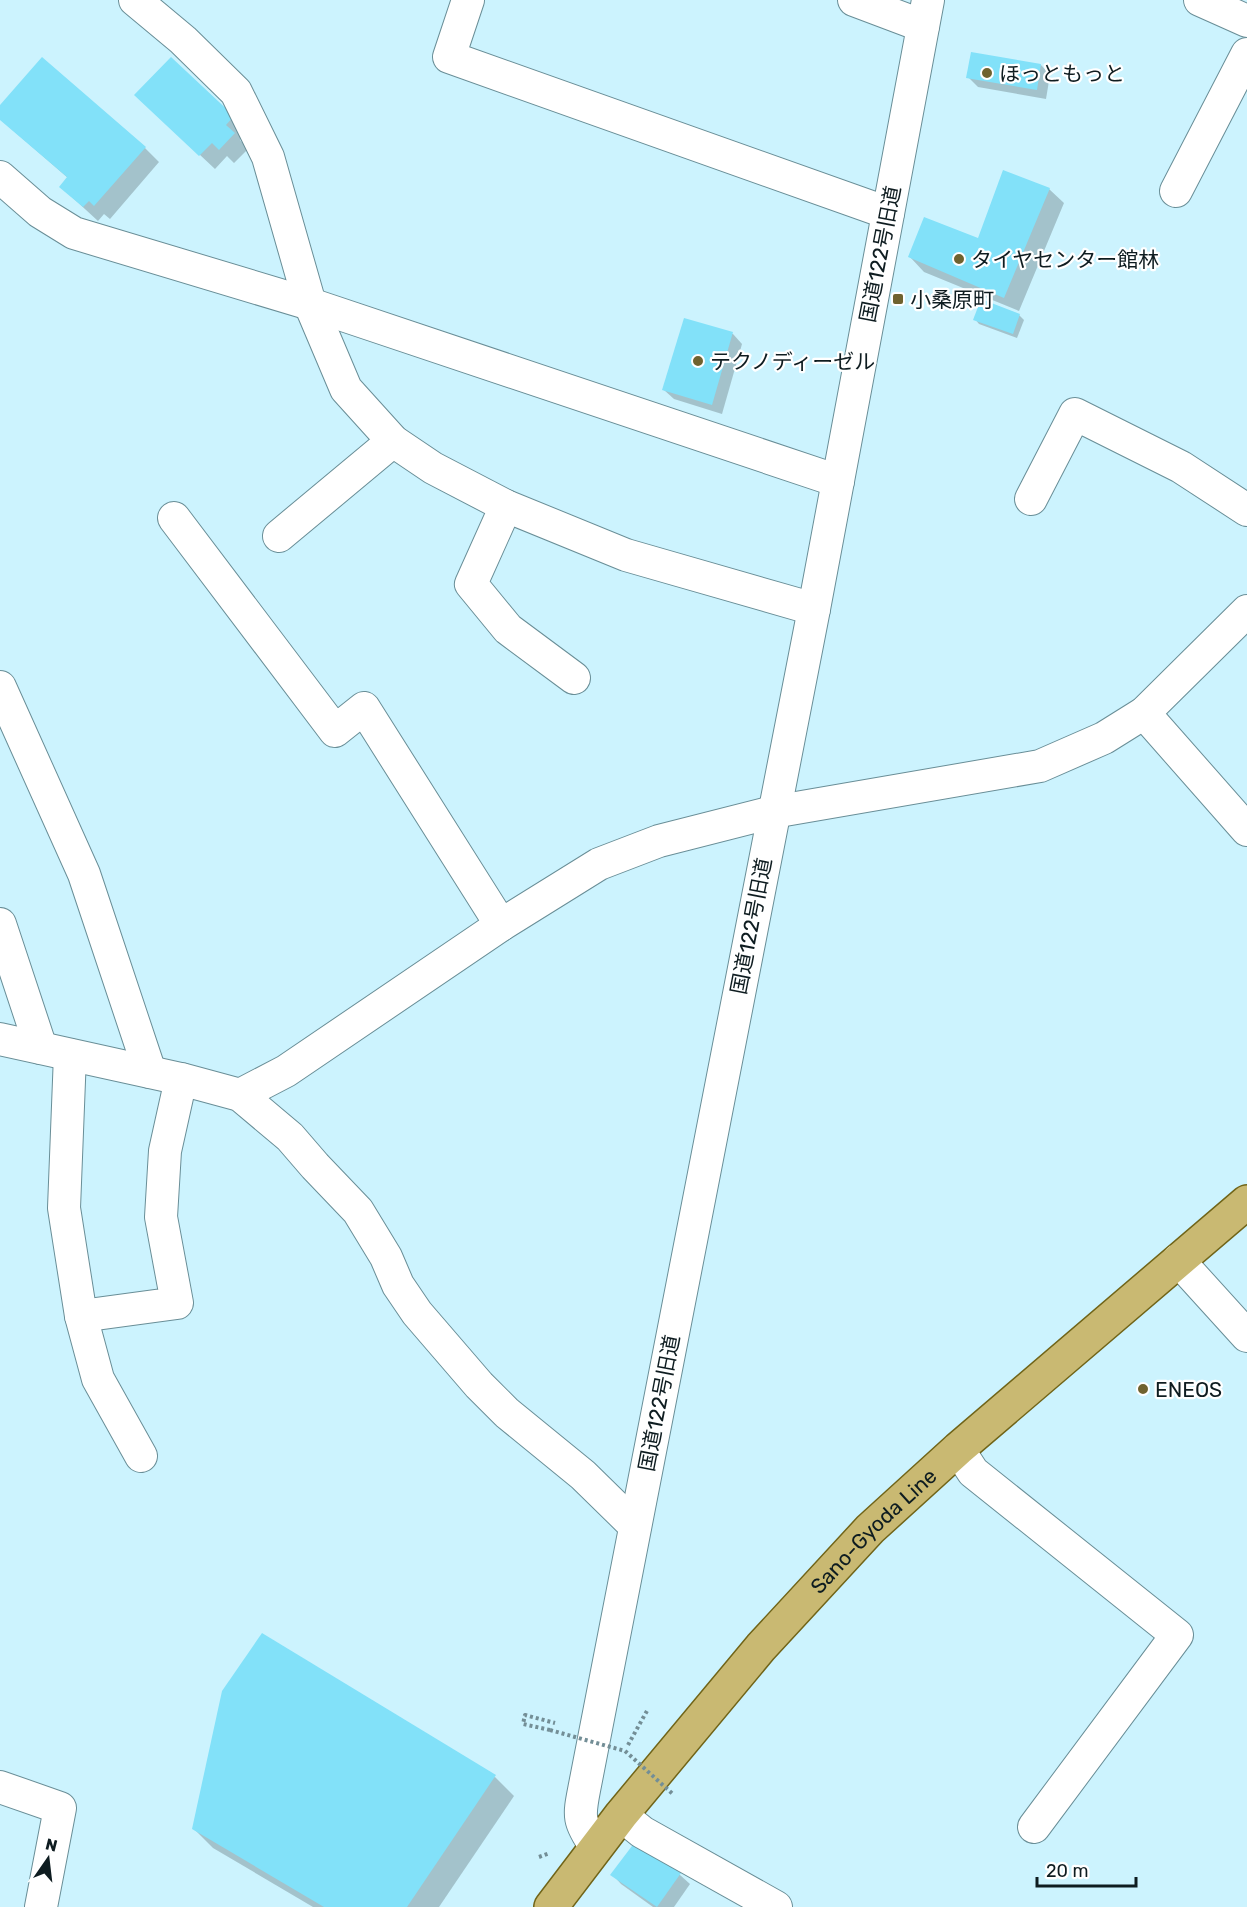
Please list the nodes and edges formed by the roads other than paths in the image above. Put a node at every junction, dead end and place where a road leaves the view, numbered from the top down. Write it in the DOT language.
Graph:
graph roads {
  1 [pos="135,0"];
  2 [pos="468,0"];
  3 [pos="854,0"];
  4 [pos="1200,0"];
  5 [pos="925,13"];
  6 [pos="1247,21"];
  7 [pos="1247,54"];
  8 [pos="0,177"];
  9 [pos="1176,191"];
  10 [pos="888,213"];
  11 [pos="310,304"];
  12 [pos="393,441"];
  13 [pos="838,481"];
  14 [pos="1031,500"];
  15 [pos="507,507"];
  16 [pos="1247,510"];
  17 [pos="174,518"];
  18 [pos="279,536"];
  19 [pos="814,609"];
  20 [pos="1247,611"];
  21 [pos="574,678"];
  22 [pos="0,687"];
  23 [pos="1144,713"];
  24 [pos="773,812"];
  25 [pos="1247,830"];
  26 [pos="0,924"];
  27 [pos="501,925"];
  28 [pos="0,1039"];
  29 [pos="56,1051"];
  30 [pos="150,1072"];
  31 [pos="181,1079"];
  32 [pos="240,1095"];
  33 [pos="1247,1202"];
  34 [pos="1178,1260"];
  35 [pos="81,1316"];
  36 [pos="1247,1336"];
  37 [pos="958,1449"];
  38 [pos="141,1456"];
  39 [pos="635,1526"];
  40 [pos="0,1787"];
  41 [pos="621,1815"];
  42 [pos="1034,1827"];
  43 [pos="596,1847"];
  44 [pos="41,1907"];
  45 [pos="551,1907"];
  46 [pos="776,1907"];
  1 -- 11 [label="street"];
  2 -- 10 [label="street"];
  3 -- 5 [label="street"];
  4 -- 6 [label="street"];
  5 -- 10 [label="street, 国道122号旧道"];
  7 -- 9 [label="street"];
  8 -- 11 [label="street"];
  10 -- 13 [label="street, 国道122号旧道"];
  11 -- 12 [label="street"];
  11 -- 13 [label="street"];
  12 -- 15 [label="street"];
  12 -- 18 [label="street"];
  13 -- 19 [label="street, 国道122号旧道"];
  14 -- 16 [label="street"];
  15 -- 19 [label="street"];
  15 -- 21 [label="street"];
  17 -- 27 [label="street"];
  19 -- 24 [label="street, 国道122号旧道"];
  20 -- 23 [label="street"];
  22 -- 30 [label="street"];
  23 -- 24 [label="street"];
  23 -- 25 [label="street"];
  24 -- 27 [label="street"];
  24 -- 39 [label="street, 国道122号旧道"];
  26 -- 29 [label="street"];
  27 -- 32 [label="street"];
  28 -- 29 [label="street"];
  29 -- 30 [label="street"];
  29 -- 35 [label="street"];
  30 -- 31 [label="street"];
  31 -- 32 [label="street"];
  31 -- 35 [label="street"];
  32 -- 39 [label="street"];
  33 -- 34 [label="main road, Sano-Gyoda Line"];
  34 -- 36 [label="street"];
  34 -- 37 [label="main road, Sano-Gyoda Line"];
  35 -- 38 [label="street"];
  37 -- 41 [label="main road, Sano-Gyoda Line"];
  37 -- 42 [label="street"];
  39 -- 43 [label="street, 国道122号旧道"];
  40 -- 44 [label="street"];
  41 -- 43 [label="main road, Sano-Gyoda Line"];
  41 -- 46 [label="street"];
  43 -- 45 [label="main road, Sano-Gyoda Line"];
}
